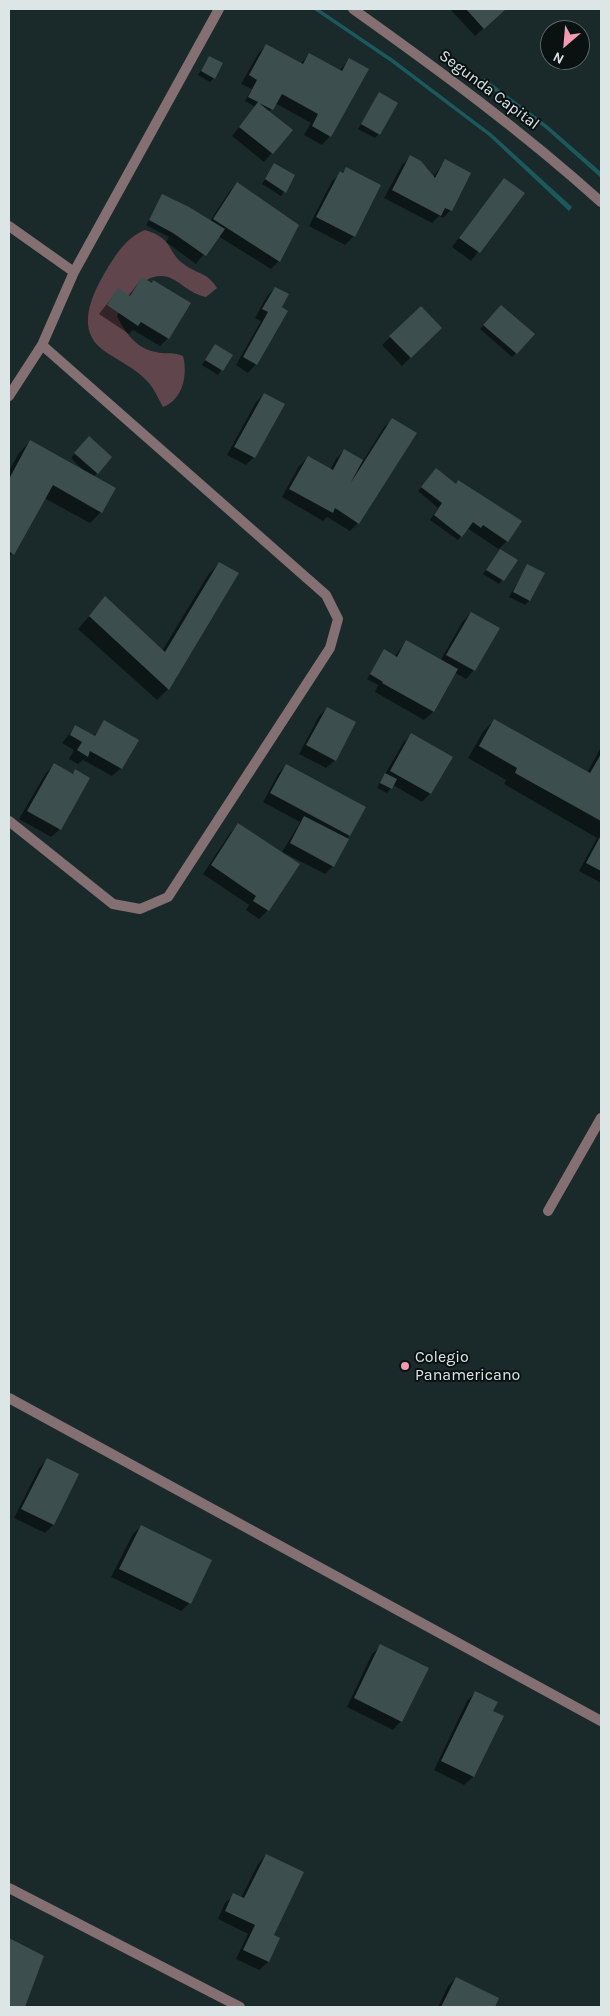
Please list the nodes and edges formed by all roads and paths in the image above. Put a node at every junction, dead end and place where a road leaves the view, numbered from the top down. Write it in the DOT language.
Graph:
graph roads {
  1 [pos="219,9"];
  2 [pos="352,9"];
  3 [pos="601,202"];
  4 [pos="9,226"];
  5 [pos="74,272"];
  6 [pos="42,345"];
  7 [pos="9,396"];
  8 [pos="9,821"];
  9 [pos="601,1118"];
  10 [pos="548,1211"];
  11 [pos="9,1398"];
  12 [pos="601,1721"];
  13 [pos="9,1888"];
  14 [pos="240,2007"];
  1 -- 5 [label="street"];
  2 -- 3 [label="street, Segunda Capital"];
  4 -- 5 [label="street"];
  5 -- 6 [label="street"];
  6 -- 7 [label="street"];
  6 -- 8 [label="street"];
  9 -- 10 [label="street"];
  11 -- 12 [label="street"];
  13 -- 14 [label="street"];
}
